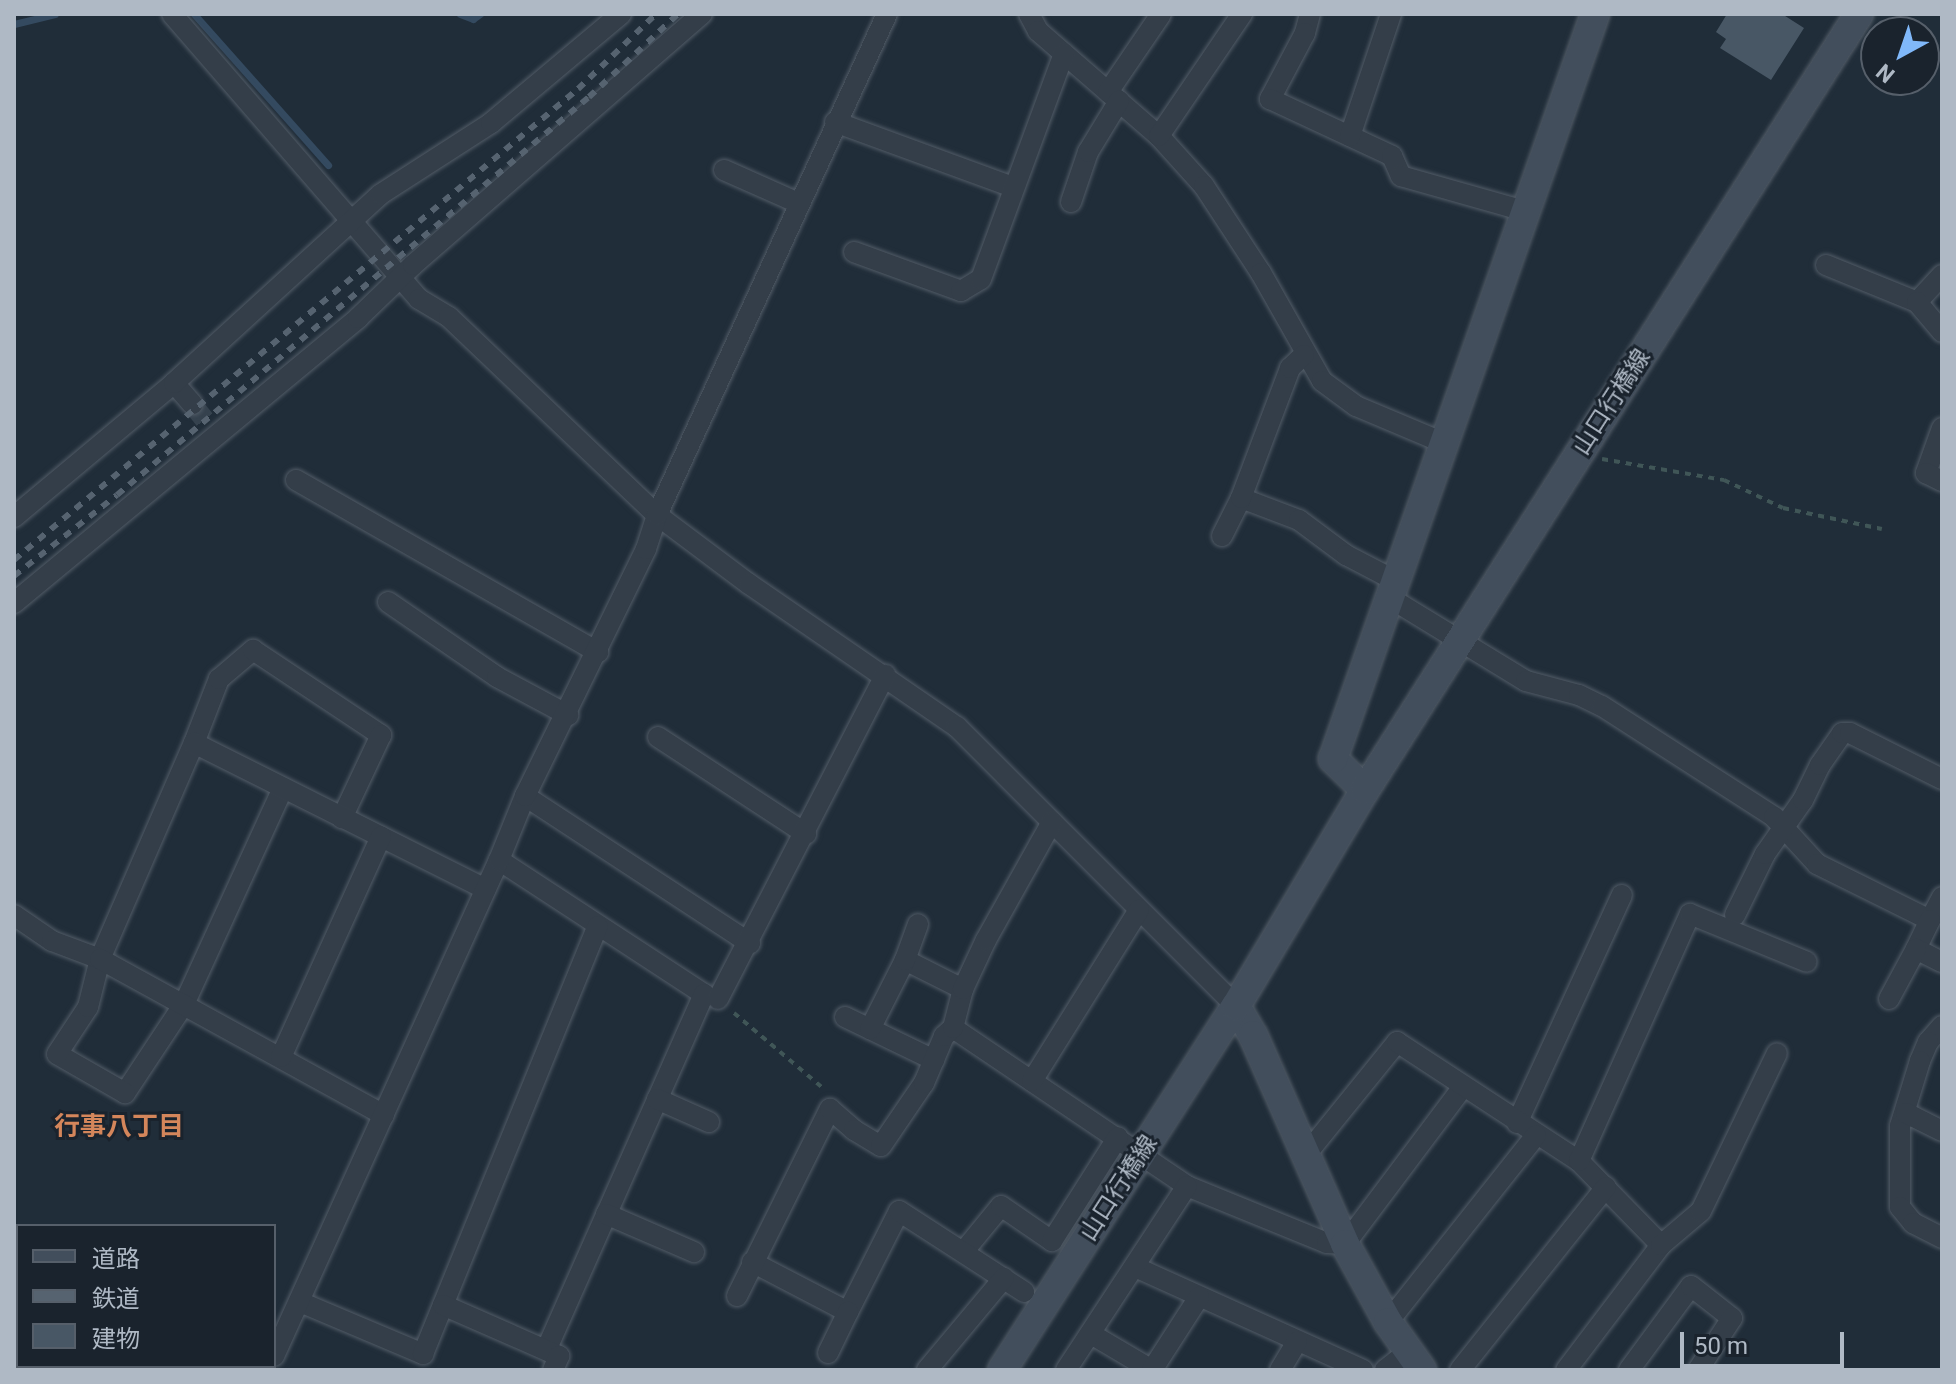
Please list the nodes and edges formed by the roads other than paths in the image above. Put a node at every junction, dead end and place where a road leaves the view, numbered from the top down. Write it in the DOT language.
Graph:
graph roads {
  1 [pos="172,14"];
  2 [pos="621,14"];
  3 [pos="702,14"];
  4 [pos="887,14"];
  5 [pos="1029,14"];
  6 [pos="1161,14"];
  7 [pos="1242,14"];
  8 [pos="1310,14"];
  9 [pos="1391,14"];
  10 [pos="1595,14"];
  11 [pos="1859,14"];
  12 [pos="1064,54"];
  13 [pos="1114,97"];
  14 [pos="835,122"];
  15 [pos="1159,136"];
  16 [pos="1350,136"];
  17 [pos="724,170"];
  18 [pos="1013,187"];
  19 [pos="1071,202"];
  20 [pos="798,203"];
  21 [pos="1525,211"];
  22 [pos="351,223"];
  23 [pos="854,252"];
  24 [pos="1826,265"];
  25 [pos="1942,275"];
  26 [pos="399,279"];
  27 [pos="1917,302"];
  28 [pos="1942,332"];
  29 [pos="1304,355"];
  30 [pos="174,383"];
  31 [pos="192,404"];
  32 [pos="1942,428"];
  33 [pos="1444,443"];
  34 [pos="296,480"];
  35 [pos="1942,481"];
  36 [pos="1241,498"];
  37 [pos="657,515"];
  38 [pos="14,517"];
  39 [pos="1222,536"];
  40 [pos="1393,589"];
  41 [pos="388,602"];
  42 [pos="14,603"];
  43 [pos="1460,641"];
  44 [pos="598,652"];
  45 [pos="885,675"];
  46 [pos="568,715"];
  47 [pos="658,737"];
  48 [pos="194,743"];
  49 [pos="1942,779"];
  50 [pos="283,788"];
  51 [pos="1365,790"];
  52 [pos="525,796"];
  53 [pos="342,818"];
  54 [pos="1052,822"];
  55 [pos="1785,828"];
  56 [pos="806,834"];
  57 [pos="381,837"];
  58 [pos="499,860"];
  59 [pos="485,889"];
  60 [pos="1622,895"];
  61 [pos="1942,897"];
  62 [pos="1139,910"];
  63 [pos="14,915"];
  64 [pos="1735,915"];
  65 [pos="1930,920"];
  66 [pos="918,924"];
  67 [pos="598,926"];
  68 [pos="750,943"];
  69 [pos="1916,949"];
  70 [pos="100,959"];
  71 [pos="905,960"];
  72 [pos="1807,962"];
  73 [pos="1942,962"];
  74 [pos="963,989"];
  75 [pos="718,999"];
  76 [pos="1889,999"];
  77 [pos="184,1004"];
  78 [pos="1236,1006"];
  79 [pos="845,1017"];
  80 [pos="1942,1026"];
  81 [pos="953,1028"];
  82 [pos="870,1029"];
  83 [pos="1777,1053"];
  84 [pos="281,1057"];
  85 [pos="934,1060"];
  86 [pos="1032,1081"];
  87 [pos="1463,1087"];
  88 [pos="657,1099"];
  89 [pos="1906,1113"];
  90 [pos="384,1115"];
  91 [pos="709,1122"];
  92 [pos="1517,1123"];
  93 [pos="1942,1131"];
  94 [pos="1536,1135"];
  95 [pos="1118,1137"];
  96 [pos="1141,1154"];
  97 [pos="1304,1157"];
  98 [pos="1579,1161"];
  99 [pos="1187,1186"];
  100 [pos="1606,1187"];
  101 [pos="606,1214"];
  102 [pos="1942,1238"];
  103 [pos="1345,1244"];
  104 [pos="1661,1245"];
  105 [pos="964,1251"];
  106 [pos="694,1252"];
  107 [pos="752,1262"];
  108 [pos="1135,1267"];
  109 [pos="1004,1278"];
  110 [pos="1024,1292"];
  111 [pos="737,1296"];
  112 [pos="1199,1297"];
  113 [pos="300,1302"];
  114 [pos="443,1305"];
  115 [pos="848,1312"];
  116 [pos="1388,1322"];
  117 [pos="1091,1334"];
  118 [pos="1297,1342"];
  119 [pos="276,1352"];
  120 [pos="828,1353"];
  121 [pos="550,1360"];
  122 [pos="1415,1361"];
  123 [pos="1353,1368"];
  124 [pos="927,1370"];
  125 [pos="1002,1370"];
  126 [pos="1066,1370"];
  127 [pos="1152,1370"];
  128 [pos="1280,1370"];
  129 [pos="1385,1370"];
  130 [pos="1460,1370"];
  131 [pos="1566,1370"];
  132 [pos="1629,1370"];
  133 [pos="1698,1370"];
  1 -- 22 [label="street"];
  2 -- 22 [label="street"];
  3 -- 26 [label="street"];
  4 -- 14 [label="street"];
  5 -- 12 [label="street"];
  6 -- 13 [label="street"];
  7 -- 15 [label="street"];
  8 -- 16 [label="street"];
  9 -- 16 [label="street"];
  10 -- 21 [label="main road"];
  11 -- 43 [label="main road, 山口行橋線"];
  12 -- 13 [label="street"];
  12 -- 18 [label="street"];
  13 -- 15 [label="street"];
  13 -- 19 [label="street"];
  14 -- 18 [label="street"];
  14 -- 20 [label="street"];
  15 -- 29 [label="street"];
  16 -- 21 [label="street"];
  17 -- 20 [label="street"];
  18 -- 23 [label="street"];
  20 -- 37 [label="street"];
  21 -- 33 [label="main road"];
  22 -- 26 [label="street"];
  22 -- 30 [label="street"];
  24 -- 27 [label="street"];
  25 -- 27 [label="street"];
  26 -- 37 [label="street"];
  26 -- 42 [label="street"];
  27 -- 28 [label="street"];
  29 -- 33 [label="street"];
  29 -- 36 [label="street"];
  30 -- 31 [label="street"];
  30 -- 38 [label="street"];
  32 -- 35 [label="street"];
  33 -- 40 [label="main road"];
  34 -- 44 [label="street"];
  36 -- 39 [label="street"];
  36 -- 40 [label="street"];
  37 -- 44 [label="street"];
  37 -- 45 [label="street"];
  40 -- 43 [label="street"];
  40 -- 51 [label="main road"];
  41 -- 46 [label="street"];
  43 -- 51 [label="main road, 山口行橋線"];
  43 -- 55 [label="street"];
  44 -- 46 [label="street"];
  45 -- 54 [label="street"];
  45 -- 56 [label="street"];
  46 -- 52 [label="street"];
  47 -- 56 [label="street"];
  48 -- 50 [label="street"];
  48 -- 53 [label="street"];
  48 -- 70 [label="street"];
  49 -- 55 [label="street"];
  50 -- 53 [label="street"];
  50 -- 77 [label="street"];
  51 -- 78 [label="main road, 山口行橋線"];
  52 -- 58 [label="street"];
  52 -- 68 [label="street"];
  53 -- 57 [label="street"];
  54 -- 62 [label="street"];
  54 -- 74 [label="street"];
  55 -- 64 [label="street"];
  55 -- 65 [label="street"];
  56 -- 68 [label="street"];
  57 -- 59 [label="street"];
  57 -- 84 [label="street"];
  58 -- 59 [label="street"];
  58 -- 67 [label="street"];
  59 -- 90 [label="street"];
  60 -- 92 [label="street"];
  61 -- 65 [label="street"];
  62 -- 78 [label="street"];
  62 -- 86 [label="street"];
  63 -- 70 [label="street"];
  65 -- 69 [label="street"];
  66 -- 71 [label="street"];
  67 -- 88 [label="street"];
  67 -- 114 [label="street"];
  68 -- 75 [label="street"];
  69 -- 73 [label="street"];
  69 -- 76 [label="street"];
  70 -- 77 [label="street"];
  70 -- 77 [label="street"];
  71 -- 74 [label="street"];
  71 -- 82 [label="street"];
  72 -- 98 [label="street"];
  74 -- 81 [label="street"];
  77 -- 84 [label="street"];
  78 -- 96 [label="main road, 山口行橋線"];
  78 -- 97 [label="main road"];
  79 -- 82 [label="street"];
  80 -- 89 [label="street"];
  81 -- 85 [label="street"];
  81 -- 86 [label="street"];
  82 -- 85 [label="street"];
  83 -- 104 [label="street"];
  84 -- 90 [label="street"];
  85 -- 107 [label="street"];
  86 -- 95 [label="street"];
  87 -- 92 [label="street"];
  87 -- 97 [label="street"];
  87 -- 103 [label="street"];
  88 -- 91 [label="street"];
  88 -- 101 [label="street"];
  89 -- 93 [label="street"];
  89 -- 102 [label="street"];
  90 -- 113 [label="street"];
  92 -- 94 [label="street"];
  94 -- 98 [label="street"];
  94 -- 116 [label="street"];
  95 -- 96 [label="street"];
  95 -- 105 [label="street"];
  96 -- 99 [label="street"];
  96 -- 125 [label="main road, 山口行橋線"];
  97 -- 103 [label="main road"];
  98 -- 100 [label="street"];
  99 -- 103 [label="street"];
  99 -- 108 [label="street"];
  100 -- 104 [label="street"];
  100 -- 130 [label="street"];
  101 -- 106 [label="street"];
  101 -- 121 [label="street"];
  103 -- 116 [label="main road"];
  104 -- 131 [label="street"];
  105 -- 109 [label="street"];
  105 -- 115 [label="street"];
  107 -- 111 [label="street"];
  107 -- 115 [label="street"];
  108 -- 112 [label="street"];
  108 -- 117 [label="street"];
  109 -- 110 [label="street"];
  109 -- 124 [label="street"];
  112 -- 118 [label="street"];
  112 -- 127 [label="street"];
  113 -- 114 [label="street"];
  113 -- 119 [label="street"];
  114 -- 121 [label="street"];
  115 -- 120 [label="street"];
  116 -- 122 [label="main road"];
  117 -- 126 [label="street"];
  117 -- 127 [label="street"];
  118 -- 123 [label="street"];
  118 -- 128 [label="street"];
  122 -- 129 [label="street"];
  132 -- 133 [label="street"];
}
